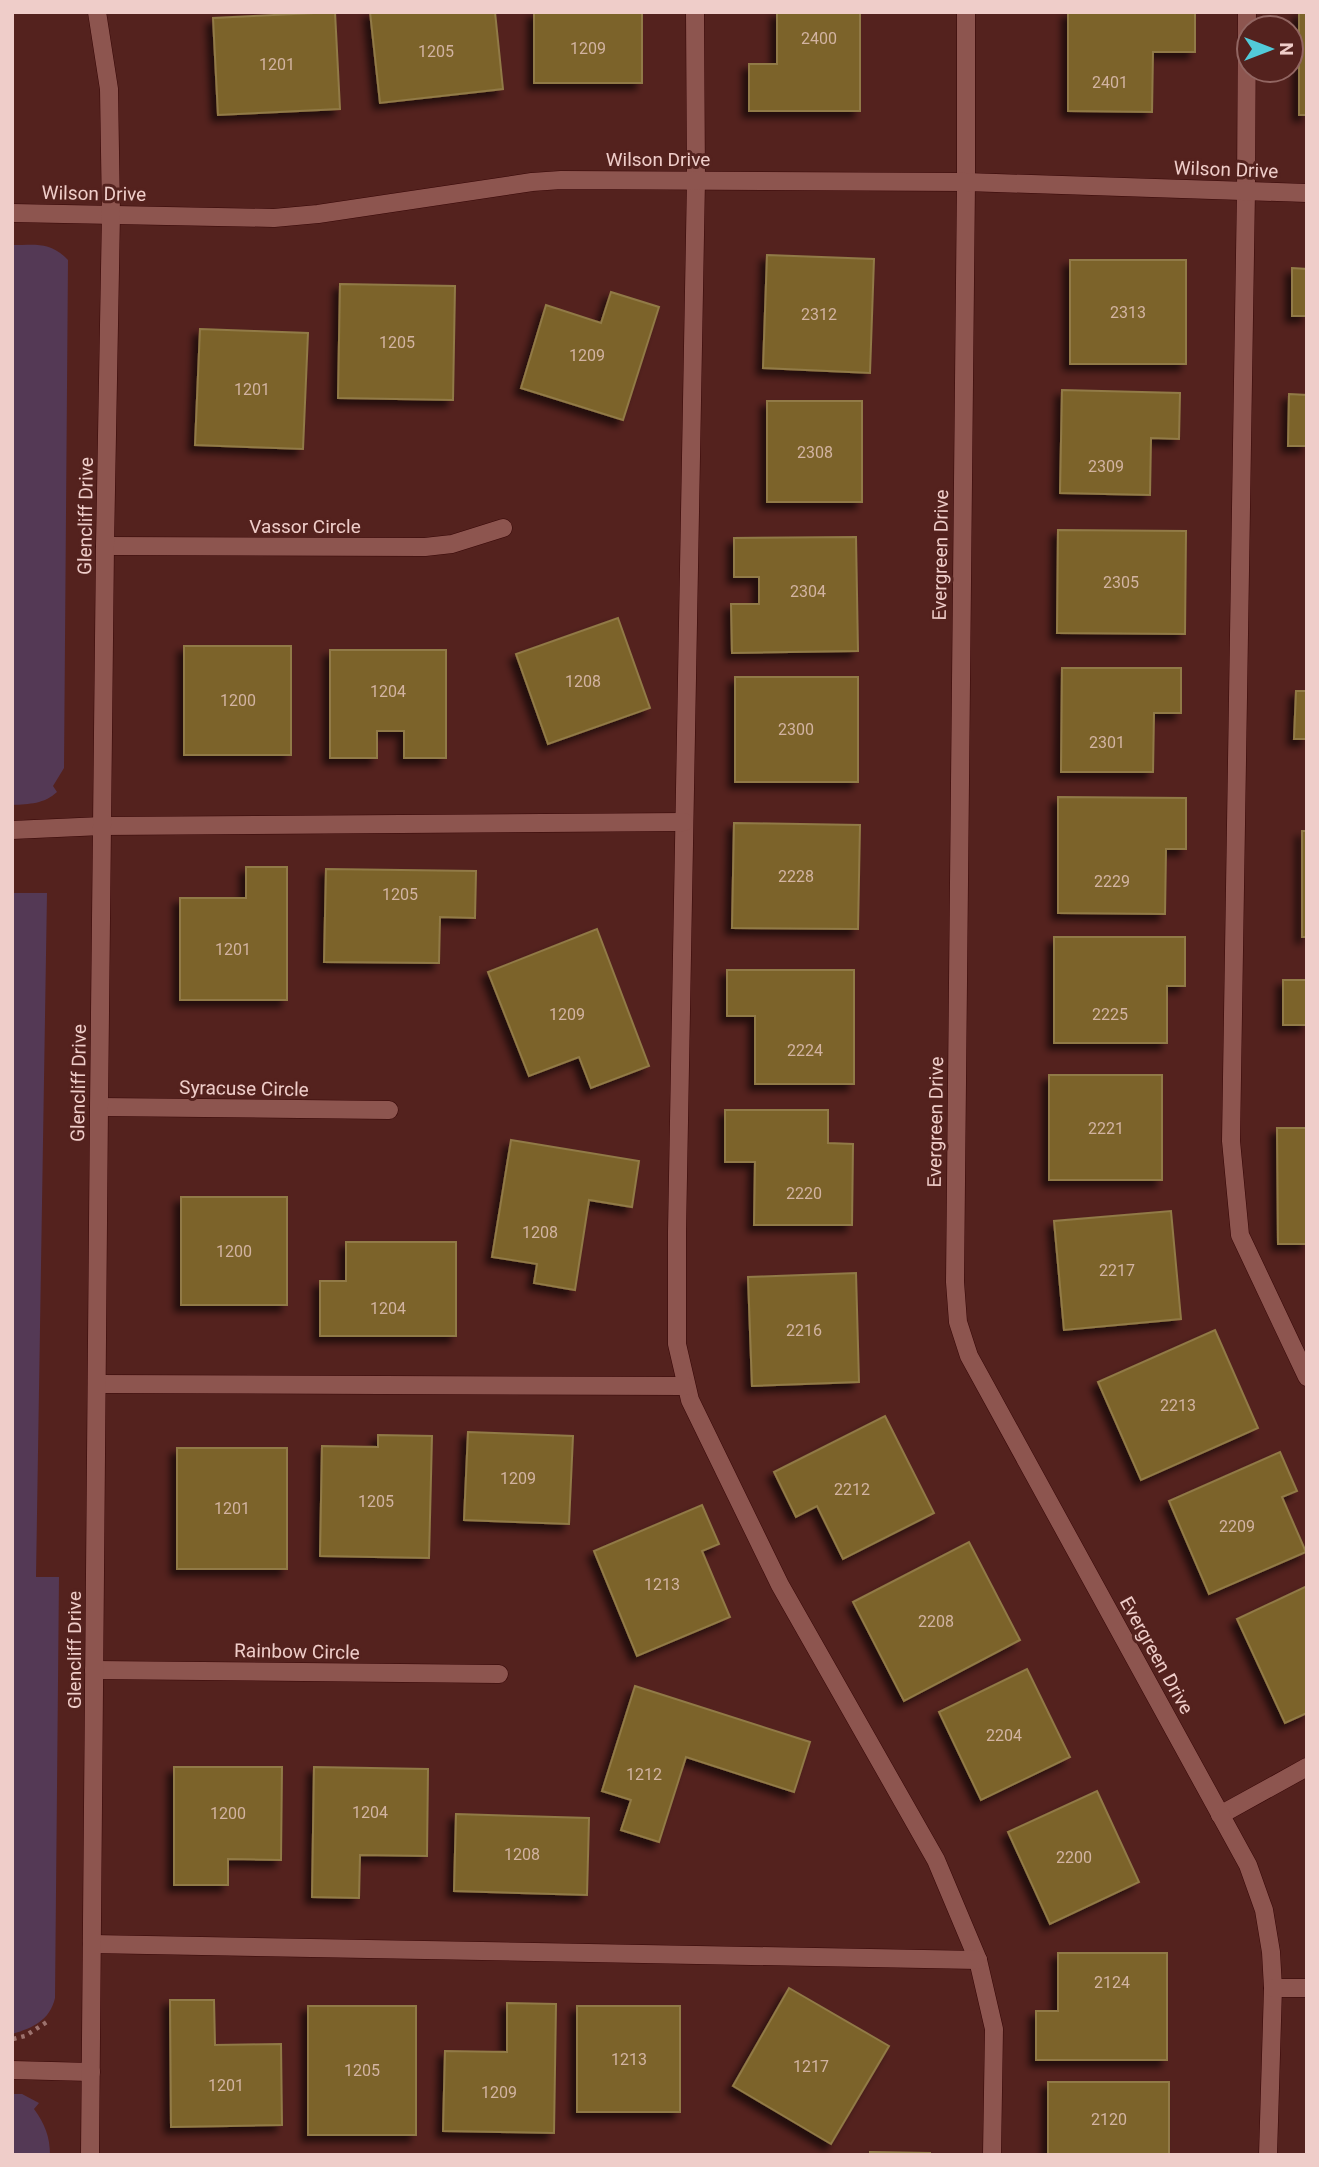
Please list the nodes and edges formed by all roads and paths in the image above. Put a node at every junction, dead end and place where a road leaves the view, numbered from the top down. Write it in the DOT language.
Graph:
graph roads {
  1 [pos="97,12"];
  2 [pos="695,12"];
  3 [pos="966,12"];
  4 [pos="1247,12"];
  5 [pos="696,180"];
  6 [pos="966,182"];
  7 [pos="1246,191"];
  8 [pos="1307,193"];
  9 [pos="12,213"];
  10 [pos="111,214"];
  11 [pos="503,528"];
  12 [pos="105,546"];
  13 [pos="684,822"];
  14 [pos="102,826"];
  15 [pos="12,830"];
  16 [pos="99,1107"];
  17 [pos="389,1110"];
  18 [pos="1307,1377"];
  19 [pos="97,1384"];
  20 [pos="686,1386"];
  21 [pos="94,1670"];
  22 [pos="499,1674"];
  23 [pos="1307,1767"];
  24 [pos="1220,1815"];
  25 [pos="92,1944"];
  26 [pos="978,1960"];
  27 [pos="1273,1988"];
  28 [pos="1307,1988"];
  29 [pos="50,2020"];
  30 [pos="12,2040"];
  31 [pos="12,2070"];
  32 [pos="91,2072"];
  33 [pos="90,2155"];
  34 [pos="992,2155"];
  35 [pos="1268,2155"];
  1 -- 10 [label="street, Glencliff Drive"];
  2 -- 5 [label="street"];
  3 -- 6 [label="street, Evergreen Drive"];
  4 -- 7 [label="street"];
  5 -- 6 [label="street, Wilson Drive"];
  5 -- 10 [label="street, Wilson Drive"];
  5 -- 13 [label="street"];
  6 -- 7 [label="street, Wilson Drive"];
  6 -- 24 [label="street, Evergreen Drive"];
  7 -- 8 [label="street, Wilson Drive"];
  7 -- 18 [label="street"];
  9 -- 10 [label="street, Wilson Drive"];
  10 -- 12 [label="street, Glencliff Drive"];
  11 -- 12 [label="street, Vassor Circle"];
  12 -- 14 [label="street, Glencliff Drive"];
  13 -- 14 [label="street"];
  13 -- 20 [label="street"];
  14 -- 15 [label="street"];
  14 -- 16 [label="street, Glencliff Drive"];
  16 -- 17 [label="street, Syracuse Circle"];
  16 -- 19 [label="street, Glencliff Drive"];
  19 -- 20 [label="street"];
  19 -- 21 [label="street, Glencliff Drive"];
  20 -- 26 [label="street"];
  21 -- 22 [label="street, Rainbow Circle"];
  21 -- 25 [label="street, Glencliff Drive"];
  23 -- 24 [label="street"];
  24 -- 27 [label="street, Evergreen Drive"];
  25 -- 26 [label="street"];
  25 -- 32 [label="street, Glencliff Drive"];
  26 -- 34 [label="street"];
  27 -- 28 [label="street"];
  27 -- 35 [label="street, Evergreen Drive"];
  29 -- 30 [label="path"];
  31 -- 32 [label="street"];
  32 -- 33 [label="street, Glencliff Drive"];
}
